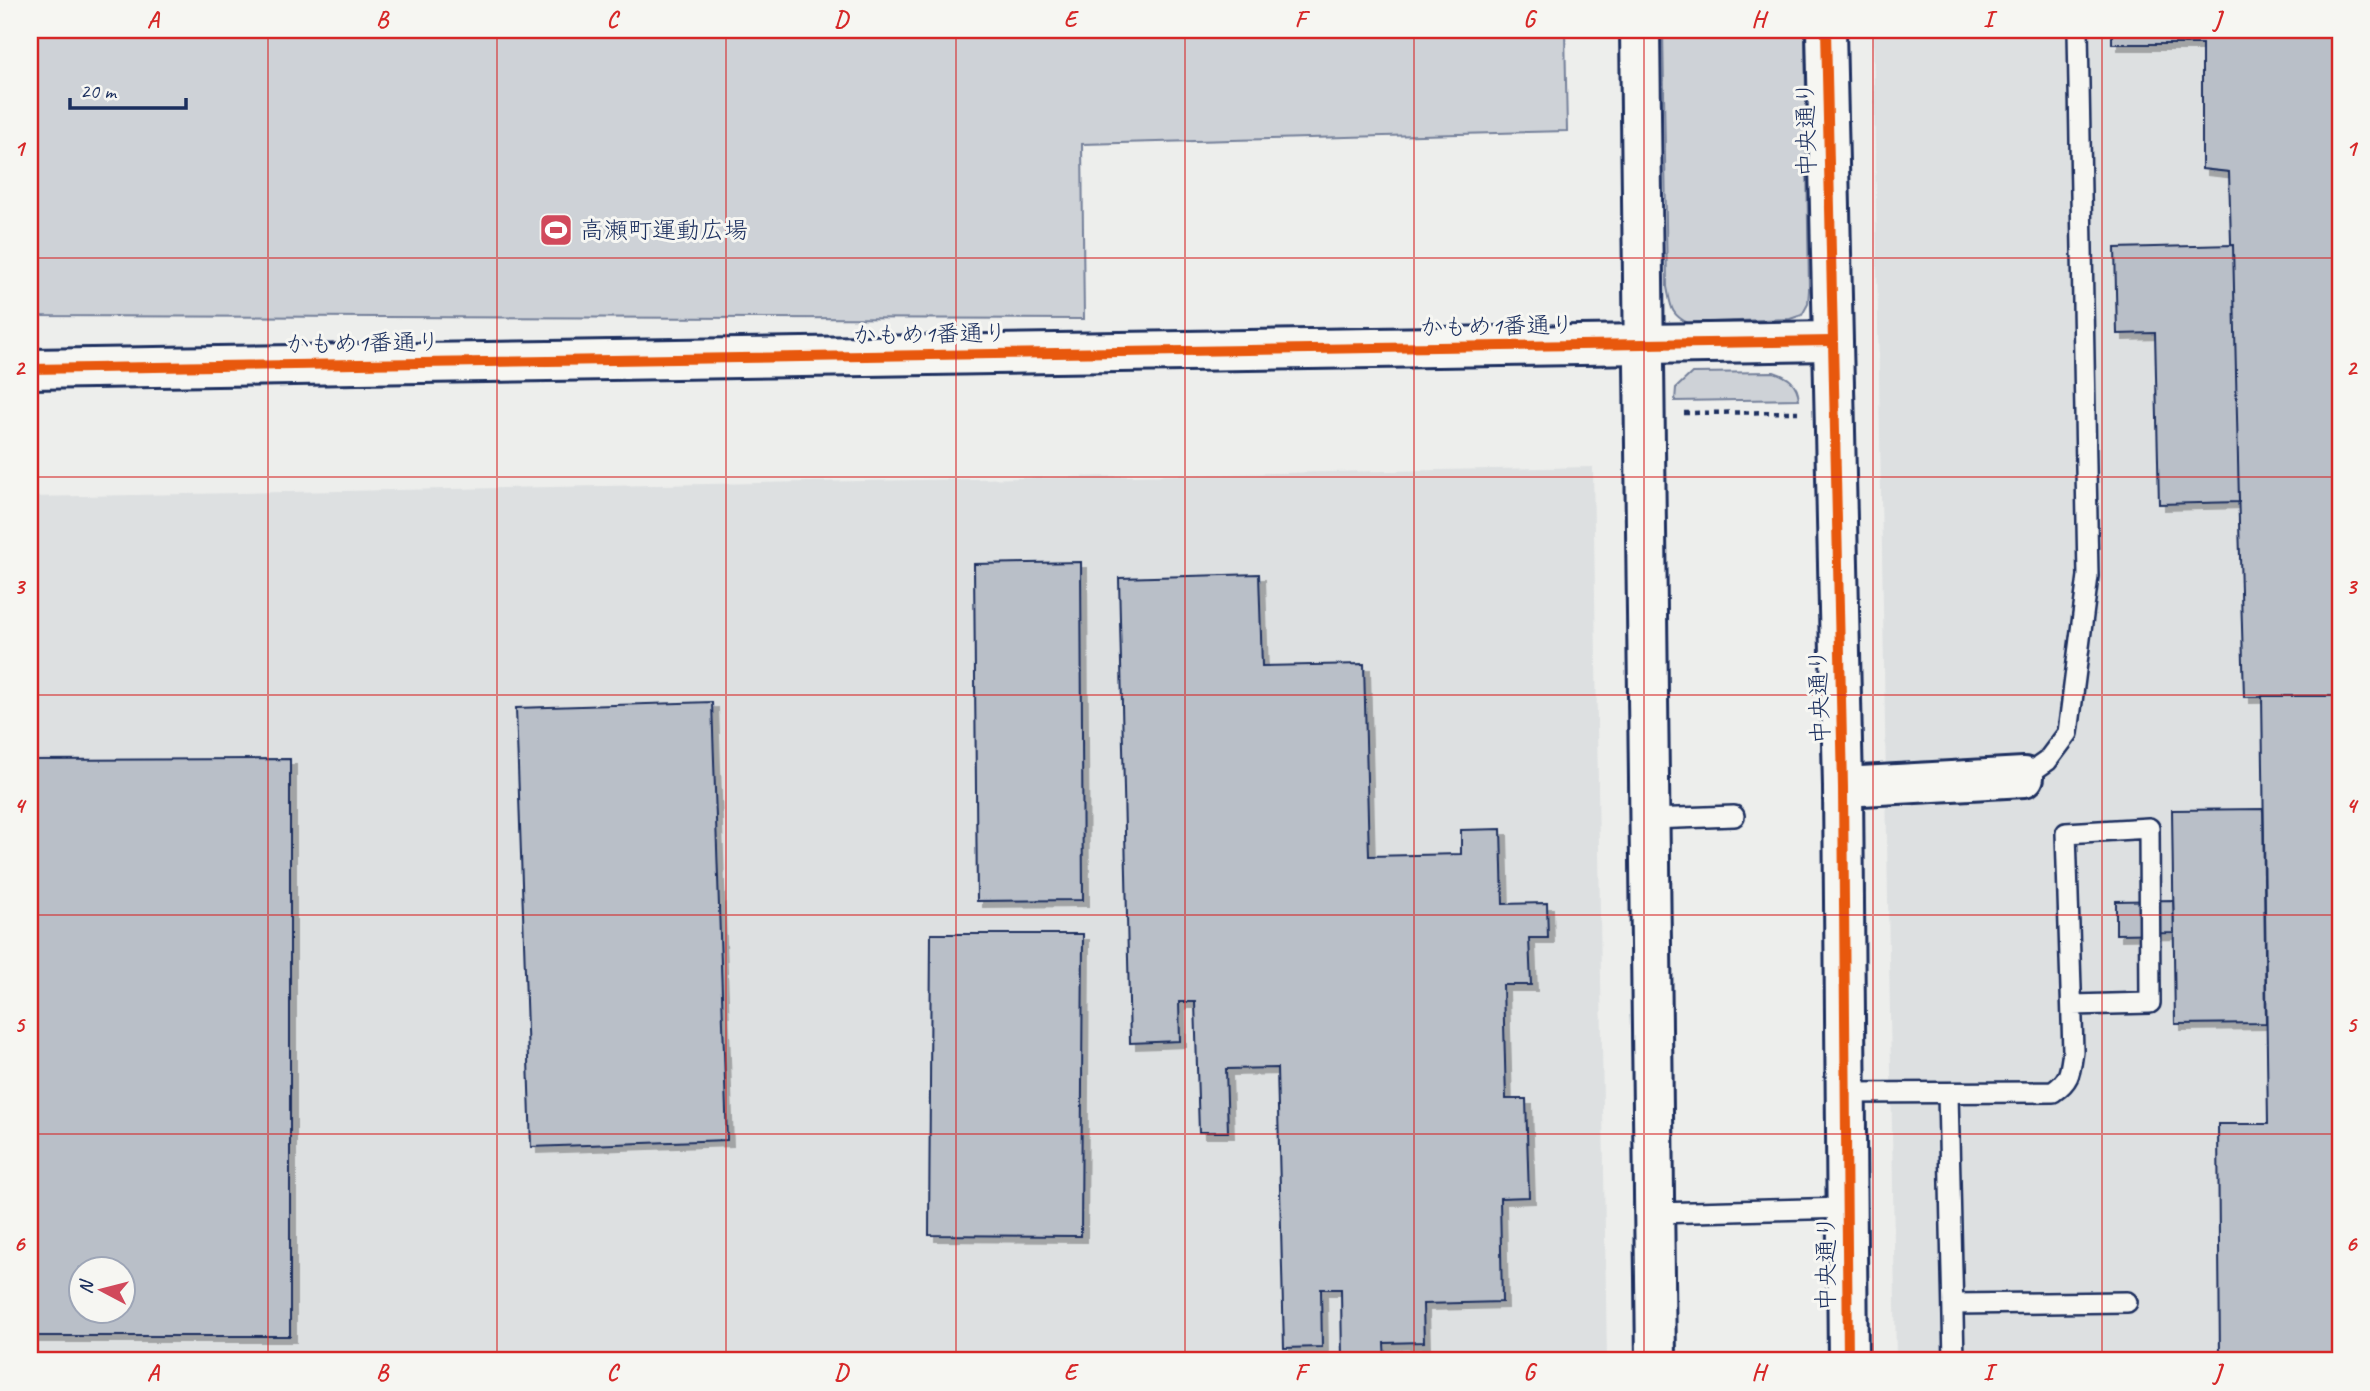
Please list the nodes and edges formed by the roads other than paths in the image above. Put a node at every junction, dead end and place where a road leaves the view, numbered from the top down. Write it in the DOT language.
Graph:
graph roads {
  1 [pos="1640,30"];
  2 [pos="1826,30"];
  3 [pos="2078,30"];
  4 [pos="1831,341"];
  5 [pos="1645,344"];
  6 [pos="30,369"];
  7 [pos="2024,778"];
  8 [pos="1843,788"];
  9 [pos="1734,816"];
  10 [pos="1650,819"];
  11 [pos="2072,1005"];
  12 [pos="1948,1093"];
  13 [pos="1845,1094"];
  14 [pos="1847,1208"];
  15 [pos="1655,1213"];
  16 [pos="2127,1302"];
  17 [pos="1953,1304"];
  18 [pos="1656,1361"];
  19 [pos="1848,1361"];
  20 [pos="1954,1361"];
  1 -- 5 [label="street"];
  2 -- 4 [label="street, 中央通り"];
  3 -- 7 [label="lane"];
  4 -- 5 [label="street, かもめ1番通り"];
  4 -- 8 [label="street, 中央通り"];
  5 -- 6 [label="street, かもめ1番通り"];
  5 -- 10 [label="street"];
  7 -- 8 [label="street"];
  8 -- 13 [label="street, 中央通り"];
  9 -- 10 [label="lane"];
  10 -- 15 [label="street"];
  11 -- 11 [label="lane"];
  11 -- 12 [label="lane"];
  12 -- 13 [label="lane"];
  12 -- 17 [label="lane"];
  13 -- 14 [label="street, 中央通り"];
  14 -- 15 [label="lane"];
  14 -- 19 [label="street, 中央通り"];
  15 -- 18 [label="street"];
  16 -- 17 [label="lane"];
  17 -- 20 [label="lane"];
}
